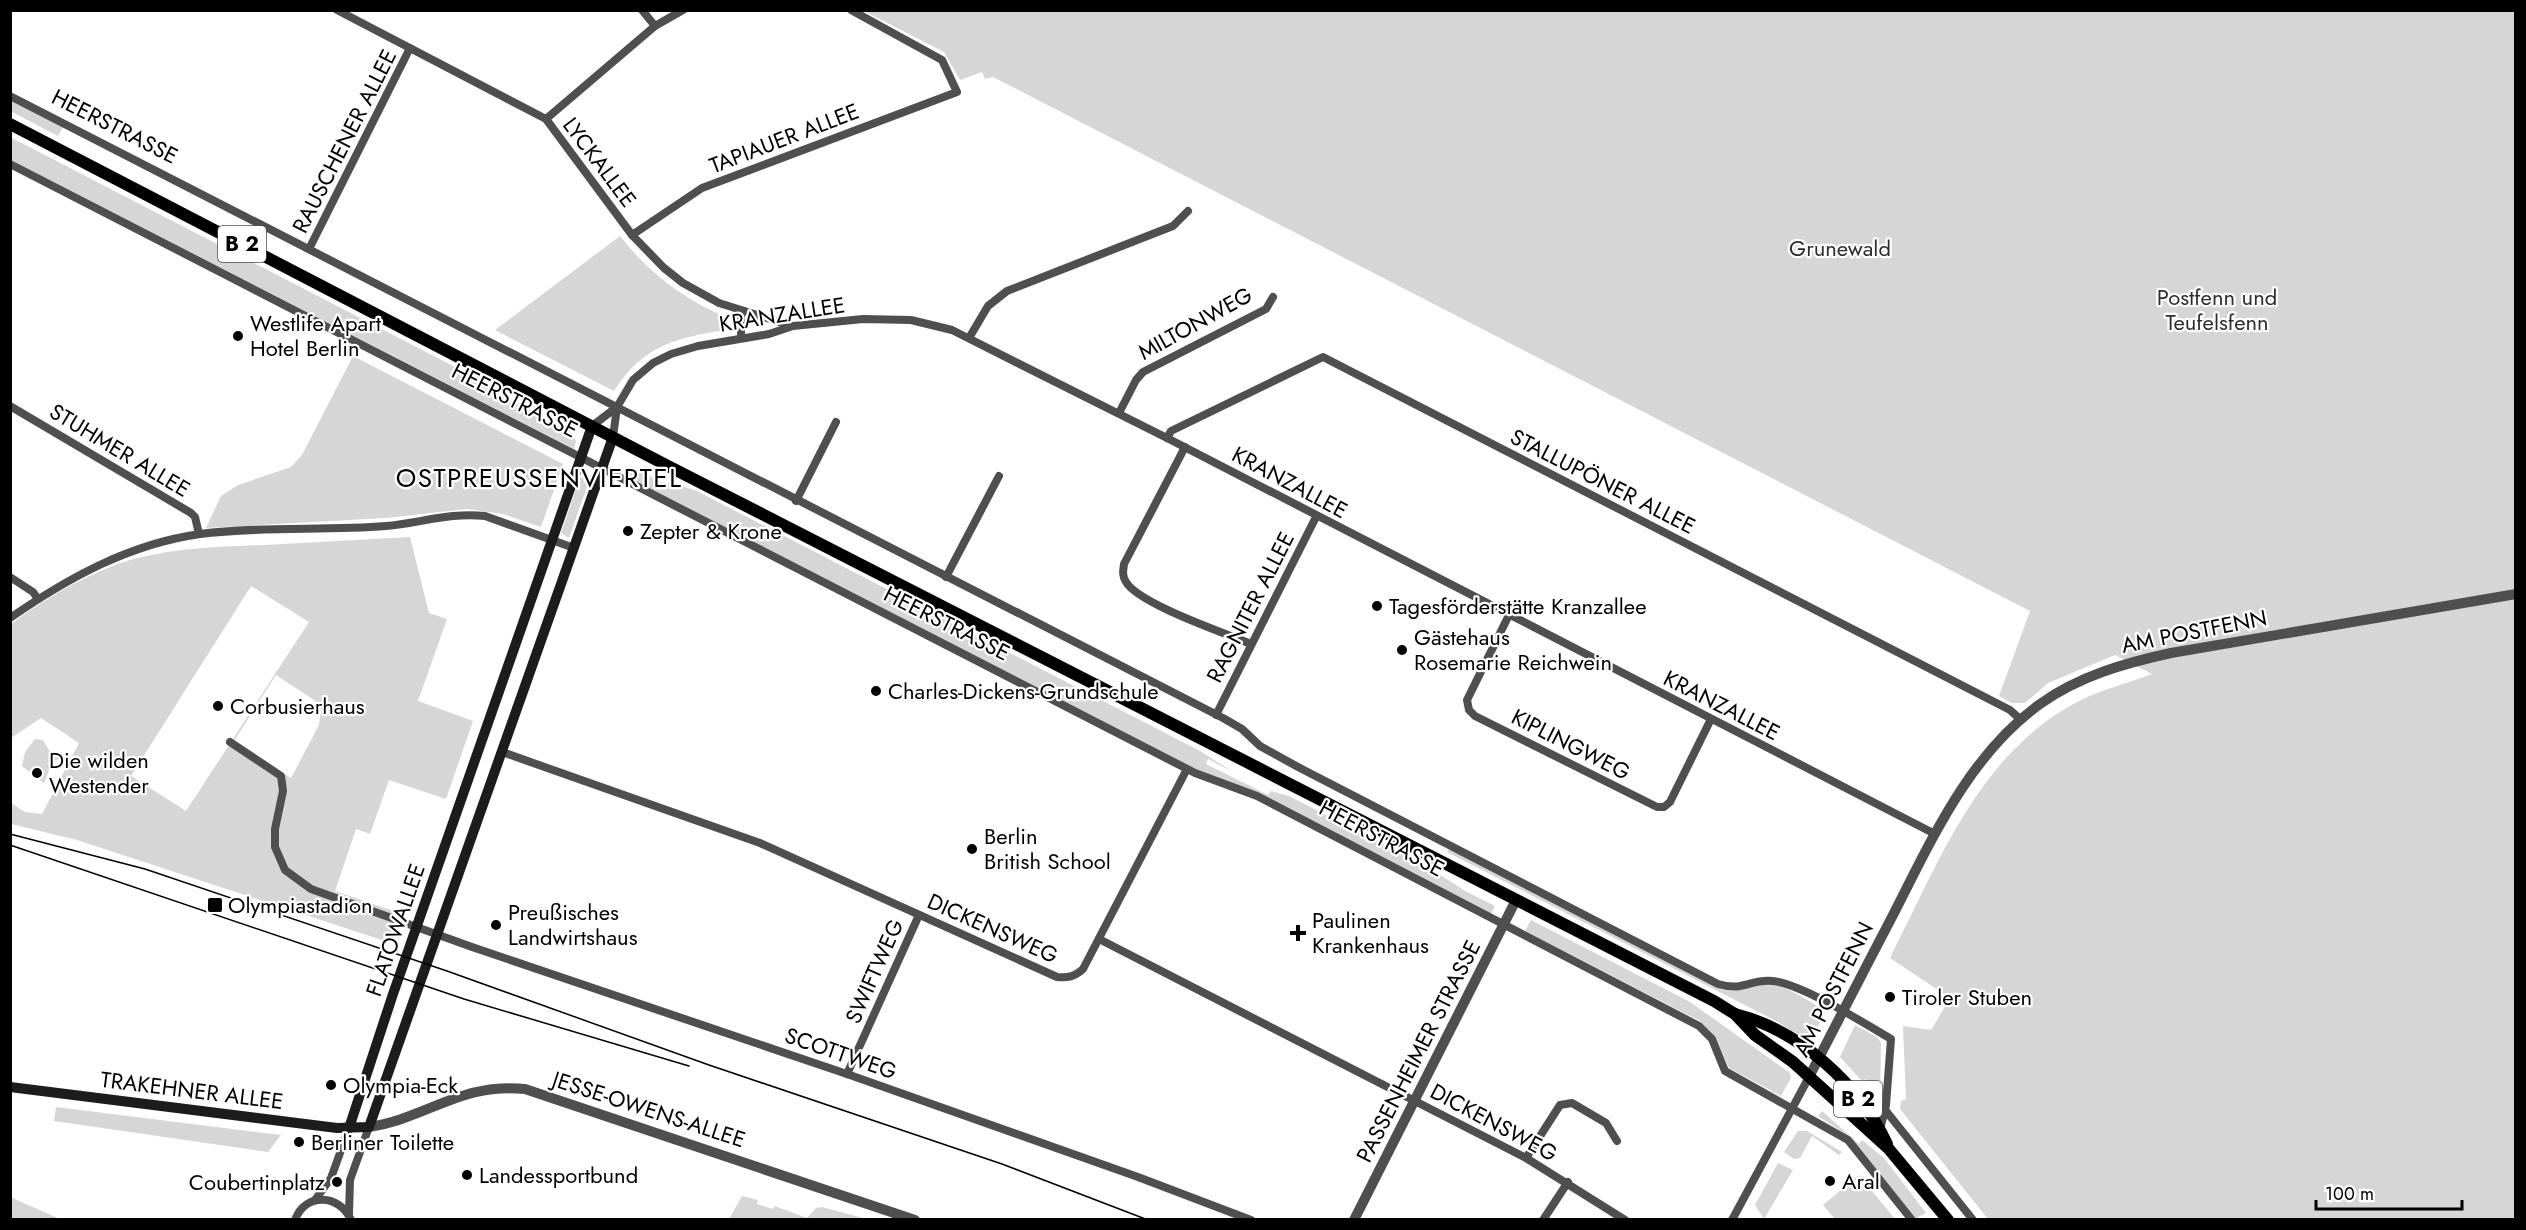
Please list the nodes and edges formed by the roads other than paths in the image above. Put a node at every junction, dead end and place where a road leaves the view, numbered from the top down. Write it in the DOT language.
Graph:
graph roads {
  1 [pos="337,10"];
  2 [pos="642,10"];
  3 [pos="682,10"];
  4 [pos="851,10"];
  5 [pos="655,27"];
  6 [pos="410,48"];
  7 [pos="10,96"];
  8 [pos="546,118"];
  9 [pos="10,124"];
  10 [pos="10,164"];
  11 [pos="1188,211"];
  12 [pos="632,234"];
  13 [pos="309,249"];
  14 [pos="1273,297"];
  15 [pos="741,311"];
  16 [pos="792,326"];
  17 [pos="741,338"];
  18 [pos="969,338"];
  19 [pos="10,406"];
  20 [pos="617,407"];
  21 [pos="1119,413"];
  22 [pos="836,422"];
  23 [pos="592,426"];
  24 [pos="613,437"];
  25 [pos="1167,438"];
  26 [pos="1185,447"];
  27 [pos="582,459"];
  28 [pos="602,470"];
  29 [pos="999,476"];
  30 [pos="796,501"];
  31 [pos="1316,517"];
  32 [pos="199,534"];
  33 [pos="554,539"];
  34 [pos="574,548"];
  35 [pos="10,577"];
  36 [pos="946,577"];
  37 [pos="2516,594"];
  38 [pos="38,599"];
  39 [pos="1509,615"];
  40 [pos="10,618"];
  41 [pos="1251,644"];
  42 [pos="1216,715"];
  43 [pos="1711,719"];
  44 [pos="2021,720"];
  45 [pos="230,742"];
  46 [pos="482,745"];
  47 [pos="502,752"];
  48 [pos="1187,769"];
  49 [pos="1935,834"];
  50 [pos="1516,900"];
  51 [pos="919,915"];
  52 [pos="1503,925"];
  53 [pos="416,928"];
  54 [pos="437,935"];
  55 [pos="1100,939"];
  56 [pos="1843,1012"];
  57 [pos="1735,1014"];
  58 [pos="1819,1058"];
  59 [pos="847,1074"];
  60 [pos="1809,1077"];
  61 [pos="10,1087"];
  62 [pos="1414,1100"];
  63 [pos="1793,1109"];
  64 [pos="1886,1111"];
  65 [pos="369,1127"];
  66 [pos="349,1128"];
  67 [pos="1880,1130"];
  68 [pos="1617,1141"];
  69 [pos="1888,1148"];
  70 [pos="1526,1158"];
  71 [pos="1568,1182"];
  72 [pos="315,1200"];
  73 [pos="350,1217"];
  74 [pos="1736,1218"];
  75 [pos="295,1220"];
  76 [pos="915,1220"];
  77 [pos="1251,1220"];
  78 [pos="1354,1220"];
  79 [pos="1543,1220"];
  80 [pos="1625,1220"];
  81 [pos="1912,1220"];
  82 [pos="1948,1220"];
  83 [pos="1972,1220"];
  1 -- 6 [label="street, LYCKALLEE"];
  2 -- 5 [label="street"];
  3 -- 5 [label="street"];
  4 -- 12 [label="street, TAPIAUER ALLEE"];
  5 -- 8 [label="street"];
  6 -- 8 [label="street, LYCKALLEE"];
  6 -- 13 [label="street, RAUSCHENER ALLEE"];
  7 -- 13 [label="street, HEERSTRASSE"];
  8 -- 12 [label="street, LYCKALLEE"];
  9 -- 23 [label="main road, HEERSTRASSE / B 2"];
  10 -- 27 [label="street, HEERSTRASSE"];
  11 -- 18 [label="street"];
  12 -- 15 [label="street, LYCKALLEE"];
  13 -- 20 [label="street, HEERSTRASSE"];
  14 -- 21 [label="street, MILTONWEG"];
  15 -- 16 [label="street, LYCKALLEE"];
  15 -- 17 [label="street"];
  16 -- 17 [label="street, KRANZALLEE"];
  16 -- 18 [label="street, KRANZALLEE"];
  17 -- 20 [label="street, KRANZALLEE"];
  18 -- 21 [label="street, KRANZALLEE"];
  19 -- 32 [label="street, STUHMER ALLEE"];
  20 -- 23 [label="street, HEERSTRASSE"];
  20 -- 24 [label="street, HEERSTRASSE"];
  20 -- 30 [label="street, HEERSTRASSE"];
  21 -- 25 [label="street, KRANZALLEE"];
  22 -- 30 [label="street"];
  23 -- 24 [label="main road, HEERSTRASSE / B 2"];
  23 -- 27 [label="main road, FLATOWALLEE"];
  24 -- 28 [label="main road, FLATOWALLEE"];
  24 -- 50 [label="main road, HEERSTRASSE / B 2"];
  25 -- 26 [label="street, KRANZALLEE"];
  25 -- 44 [label="street, STALLUPÖNER ALLEE"];
  26 -- 31 [label="street, KRANZALLEE"];
  26 -- 41 [label="street"];
  27 -- 28 [label="street, HEERSTRASSE"];
  27 -- 33 [label="main road, FLATOWALLEE"];
  28 -- 34 [label="main road, FLATOWALLEE"];
  28 -- 48 [label="street, HEERSTRASSE"];
  29 -- 36 [label="street"];
  30 -- 36 [label="street, HEERSTRASSE"];
  31 -- 39 [label="street, KRANZALLEE"];
  31 -- 41 [label="street, RAGNITER ALLEE"];
  32 -- 33 [label="street"];
  32 -- 38 [label="street"];
  33 -- 34 [label="street"];
  33 -- 46 [label="main road, FLATOWALLEE"];
  34 -- 47 [label="main road, FLATOWALLEE"];
  35 -- 38 [label="street"];
  36 -- 42 [label="street, HEERSTRASSE"];
  37 -- 44 [label="street, AM POSTFENN"];
  38 -- 40 [label="street"];
  39 -- 43 [label="street, KRANZALLEE"];
  39 -- 43 [label="street, KIPLINGWEG"];
  41 -- 42 [label="street, RAGNITER ALLEE"];
  42 -- 56 [label="street, HEERSTRASSE"];
  43 -- 49 [label="street, KRANZALLEE"];
  44 -- 49 [label="street, AM POSTFENN"];
  45 -- 53 [label="street, SCOTTWEG"];
  46 -- 47 [label="main road"];
  46 -- 53 [label="main road, FLATOWALLEE"];
  47 -- 51 [label="street, DICKENSWEG"];
  47 -- 54 [label="main road, FLATOWALLEE"];
  48 -- 52 [label="street, HEERSTRASSE"];
  48 -- 55 [label="street"];
  49 -- 56 [label="street, AM POSTFENN"];
  50 -- 52 [label="street, PASSENHEIMER STRASSE"];
  50 -- 57 [label="main road, HEERSTRASSE / B 2"];
  51 -- 55 [label="street, DICKENSWEG"];
  51 -- 59 [label="street, SWIFTWEG"];
  52 -- 62 [label="street, PASSENHEIMER STRASSE"];
  52 -- 63 [label="street, HEERSTRASSE"];
  53 -- 54 [label="street, SCOTTWEG"];
  53 -- 66 [label="main road, FLATOWALLEE"];
  54 -- 59 [label="street, SCOTTWEG"];
  54 -- 65 [label="main road, FLATOWALLEE"];
  55 -- 62 [label="street, DICKENSWEG"];
  56 -- 58 [label="street, AM POSTFENN"];
  56 -- 64 [label="street, HEERSTRASSE"];
  57 -- 58 [label="main road, HEERSTRASSE / B 2"];
  57 -- 60 [label="main road, HEERSTRASSE / B 2"];
  58 -- 60 [label="street, AM POSTFENN"];
  58 -- 67 [label="main road, HEERSTRASSE / B 2"];
  59 -- 77 [label="street, SCOTTWEG"];
  60 -- 63 [label="street"];
  60 -- 69 [label="main road, HEERSTRASSE / B 2"];
  61 -- 66 [label="main road, TRAKEHNER ALLEE"];
  62 -- 70 [label="street, DICKENSWEG"];
  62 -- 78 [label="street, PASSENHEIMER STRASSE"];
  63 -- 74 [label="street"];
  63 -- 81 [label="street, HEERSTRASSE"];
  64 -- 67 [label="street, HEERSTRASSE"];
  64 -- 83 [label="street"];
  65 -- 66 [label="main road, TRAKEHNER ALLEE"];
  65 -- 73 [label="street"];
  65 -- 76 [label="street, JESSE-OWENS-ALLEE"];
  66 -- 72 [label="street"];
  67 -- 69 [label="main road, HEERSTRASSE / B 2"];
  68 -- 70 [label="street"];
  69 -- 82 [label="main road, HEERSTRASSE / B 2"];
  70 -- 71 [label="street, DICKENSWEG"];
  71 -- 79 [label="street"];
  71 -- 80 [label="street, DICKENSWEG"];
  72 -- 73 [label="street"];
  72 -- 75 [label="street"];
}
